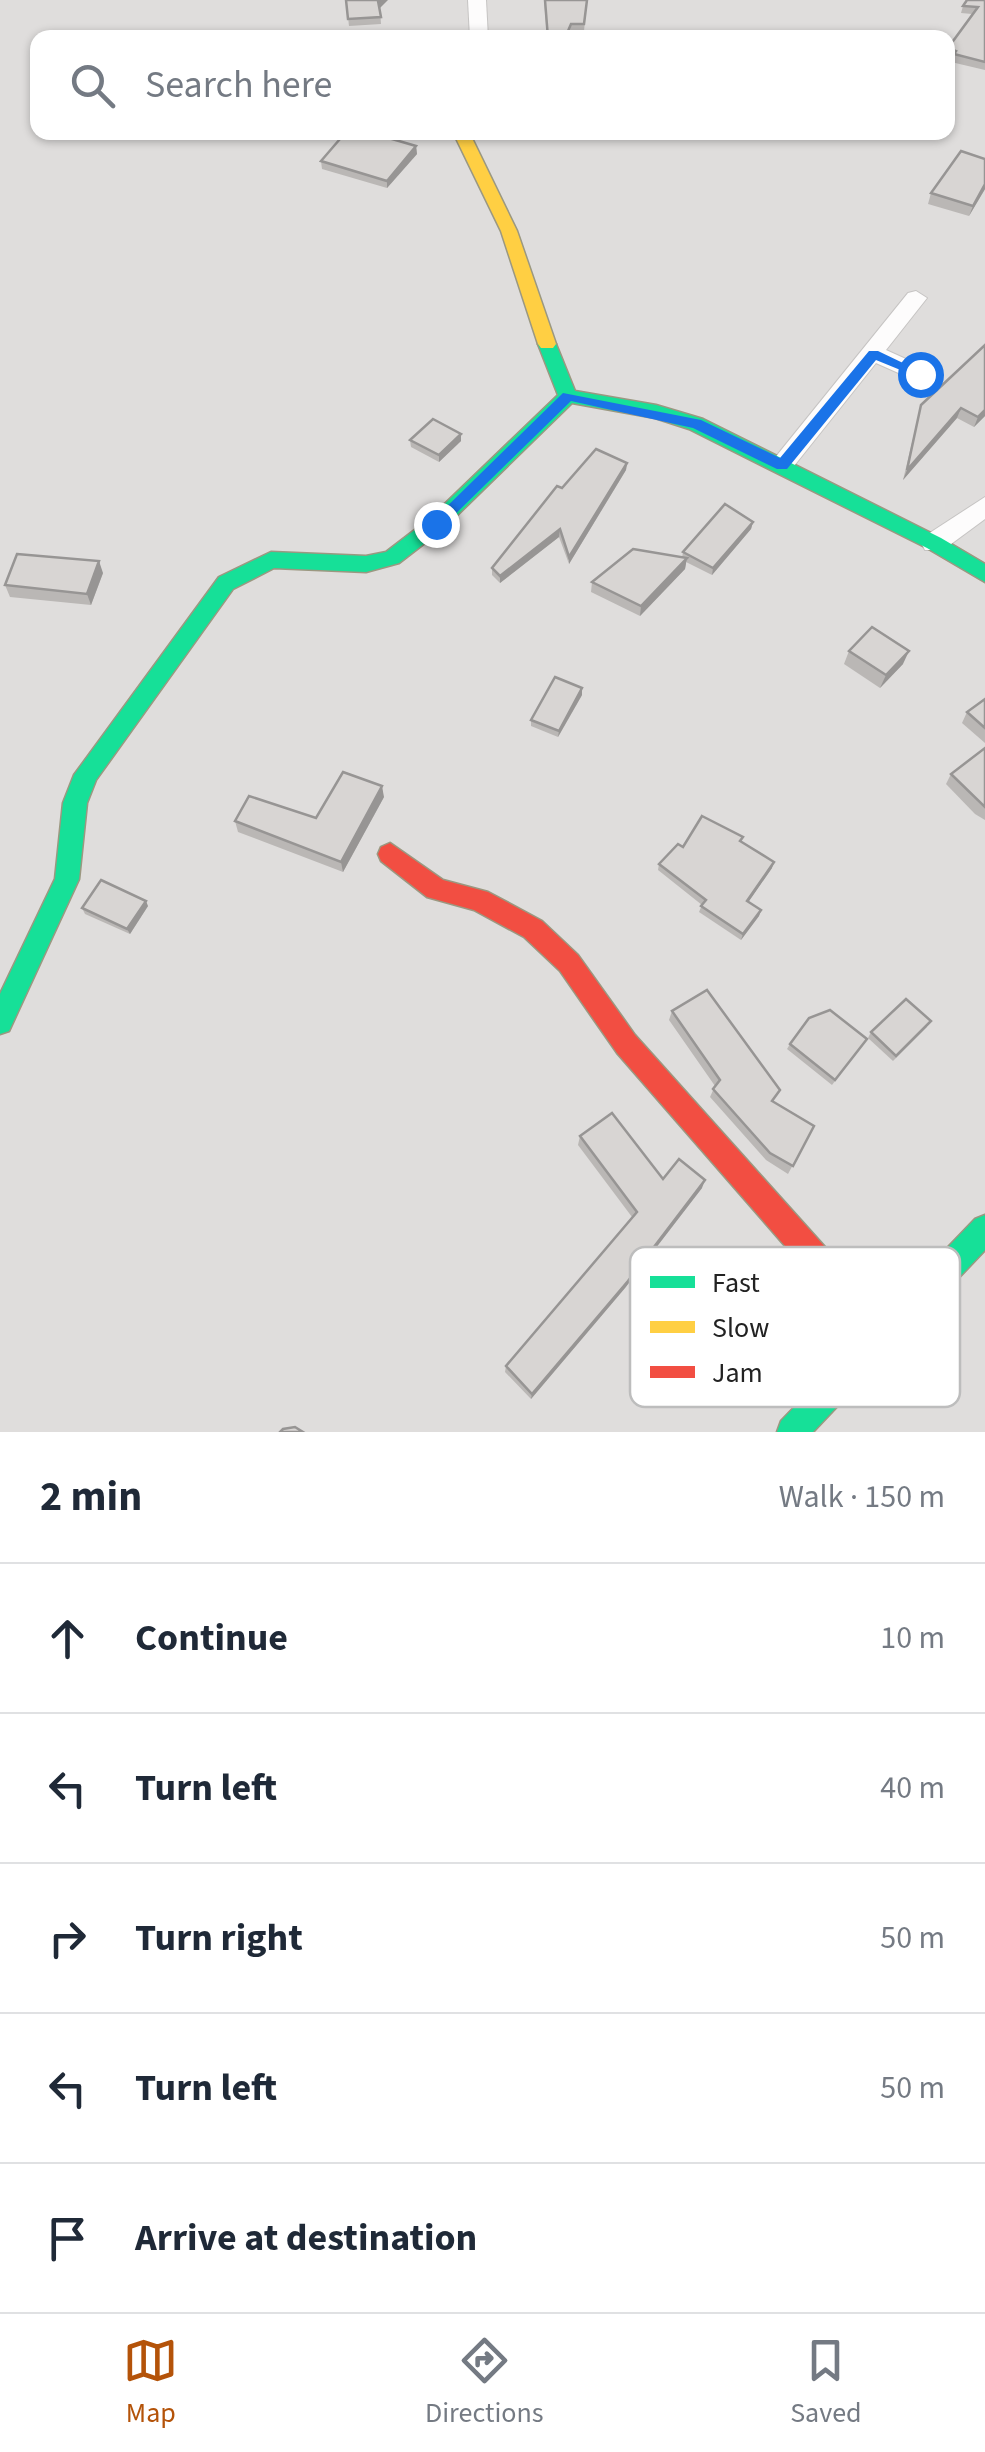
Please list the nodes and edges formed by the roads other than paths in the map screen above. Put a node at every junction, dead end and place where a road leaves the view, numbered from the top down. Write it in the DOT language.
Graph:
graph roads {
  1 [pos="476,0"];
  2 [pos="478,30"];
  3 [pos="465,140"];
  4 [pos="916,298"];
  5 [pos="874,354"];
  6 [pos="920,374"];
  7 [pos="568,396"];
  8 [pos="782,466"];
  9 [pos="985,506"];
  10 [pos="934,544"];
  11 [pos="985,574"];
  12 [pos="390,854"];
  13 [pos="0,1022"];
  14 [pos="985,1228"];
  15 [pos="805,1247"];
  16 [pos="960,1255"];
  17 [pos="816,1407"];
  18 [pos="792,1432"];
  1 -- 2 [label="street"];
  3 -- 7 [label="street"];
  4 -- 5 [label="street"];
  5 -- 6 [label="street"];
  5 -- 8 [label="street"];
  7 -- 8 [label="street"];
  7 -- 13 [label="street"];
  8 -- 10 [label="street"];
  9 -- 10 [label="street"];
  10 -- 11 [label="street"];
  12 -- 15 [label="street"];
  14 -- 16 [label="street"];
  17 -- 18 [label="street"];
}
